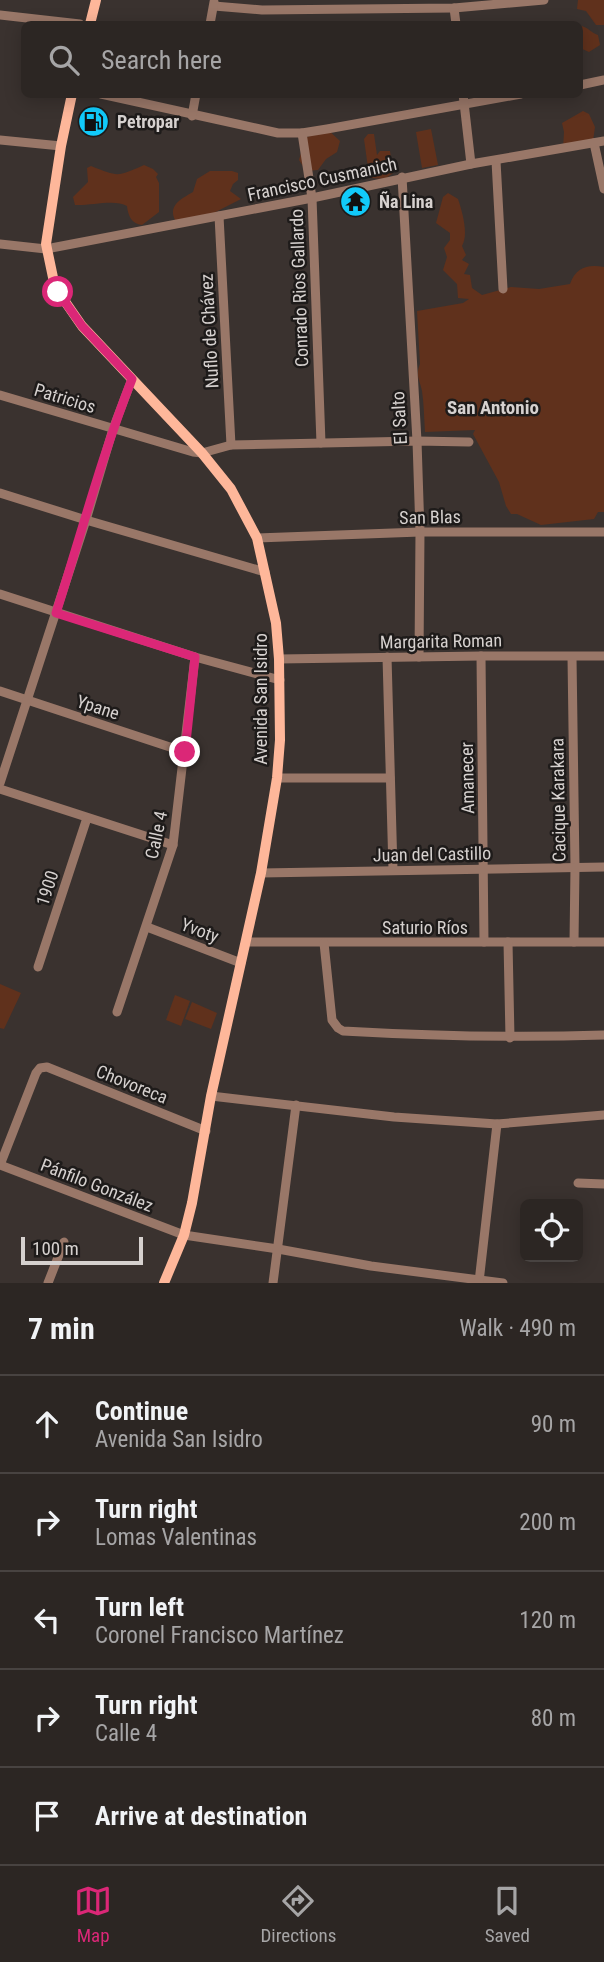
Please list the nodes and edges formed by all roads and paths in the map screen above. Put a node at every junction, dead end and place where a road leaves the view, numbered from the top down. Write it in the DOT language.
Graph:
graph roads {
  1 [pos="96,0"];
  2 [pos="544,0"];
  3 [pos="214,3"];
  4 [pos="366,5"];
  5 [pos="454,8"];
  6 [pos="0,15"];
  7 [pos="53,21"];
  8 [pos="91,21"];
  9 [pos="211,21"];
  10 [pos="456,21"];
  11 [pos="604,80"];
  12 [pos="583,84"];
  13 [pos="71,98"];
  14 [pos="117,98"];
  15 [pos="195,98"];
  16 [pos="464,99"];
  17 [pos="192,116"];
  18 [pos="302,133"];
  19 [pos="0,140"];
  20 [pos="599,142"];
  21 [pos="61,146"];
  22 [pos="496,161"];
  23 [pos="471,164"];
  24 [pos="402,177"];
  25 [pos="604,189"];
  26 [pos="312,198"];
  27 [pos="219,216"];
  28 [pos="0,244"];
  29 [pos="46,249"];
  30 [pos="503,289"];
  31 [pos="132,379"];
  32 [pos="0,395"];
  33 [pos="113,429"];
  34 [pos="417,441"];
  35 [pos="469,442"];
  36 [pos="321,443"];
  37 [pos="231,445"];
  38 [pos="202,453"];
  39 [pos="0,492"];
  40 [pos="86,520"];
  41 [pos="420,532"];
  42 [pos="604,532"];
  43 [pos="257,538"];
  44 [pos="265,572"];
  45 [pos="0,594"];
  46 [pos="56,613"];
  47 [pos="481,656"];
  48 [pos="604,656"];
  49 [pos="195,657"];
  50 [pos="387,657"];
  51 [pos="419,657"];
  52 [pos="572,657"];
  53 [pos="279,659"];
  54 [pos="280,680"];
  55 [pos="0,691"];
  56 [pos="27,700"];
  57 [pos="185,752"];
  58 [pos="277,778"];
  59 [pos="390,778"];
  60 [pos="0,783"];
  61 [pos="0,789"];
  62 [pos="87,818"];
  63 [pos="173,845"];
  64 [pos="575,867"];
  65 [pos="604,867"];
  66 [pos="484,869"];
  67 [pos="393,870"];
  68 [pos="261,873"];
  69 [pos="147,927"];
  70 [pos="484,942"];
  71 [pos="508,942"];
  72 [pos="574,942"];
  73 [pos="604,942"];
  74 [pos="246,943"];
  75 [pos="324,943"];
  76 [pos="241,963"];
  77 [pos="38,967"];
  78 [pos="117,1012"];
  79 [pos="604,1035"];
  80 [pos="510,1038"];
  81 [pos="47,1067"];
  82 [pos="211,1096"];
  83 [pos="296,1105"];
  84 [pos="604,1115"];
  85 [pos="497,1124"];
  86 [pos="206,1131"];
  87 [pos="0,1165"];
  88 [pos="578,1183"];
  89 [pos="604,1184"];
  90 [pos="184,1235"];
  91 [pos="64,1242"];
  92 [pos="278,1249"];
  93 [pos="479,1281"];
  94 [pos="48,1283"];
  95 [pos="164,1283"];
  96 [pos="273,1283"];
  97 [pos="503,1283"];
  1 -- 8 [label="main road"];
  2 -- 5 [label="street"];
  3 -- 4 [label="street"];
  3 -- 9 [label="street"];
  4 -- 5 [label="street"];
  5 -- 10 [label="street"];
  6 -- 7 [label="street"];
  11 -- 12 [label="street"];
  13 -- 21 [label="main road, Avenida San Isidro"];
  14 -- 17 [label="street"];
  15 -- 17 [label="street"];
  16 -- 18 [label="street"];
  16 -- 23 [label="street"];
  17 -- 18 [label="street"];
  18 -- 26 [label="street, Conrado Rios Gallardo"];
  19 -- 21 [label="street"];
  20 -- 22 [label="street, Francisco Cusmanich"];
  20 -- 25 [label="street"];
  21 -- 29 [label="main road, Avenida San Isidro"];
  22 -- 23 [label="street, Francisco Cusmanich"];
  22 -- 30 [label="street"];
  23 -- 24 [label="street, Francisco Cusmanich"];
  24 -- 26 [label="street, Francisco Cusmanich"];
  24 -- 34 [label="street, El Salto"];
  26 -- 27 [label="street, Francisco Cusmanich"];
  26 -- 36 [label="street, Conrado Rios Gallardo"];
  27 -- 29 [label="street, Francisco Cusmanich"];
  27 -- 37 [label="street, Nuflo de Chávez"];
  28 -- 29 [label="street, Francisco Cusmanich"];
  29 -- 31 [label="main road, Avenida San Isidro"];
  31 -- 33 [label="street"];
  31 -- 38 [label="main road, Avenida San Isidro"];
  32 -- 33 [label="street, Patricios"];
  33 -- 38 [label="street, Patricios"];
  33 -- 40 [label="street"];
  34 -- 35 [label="street"];
  34 -- 36 [label="street"];
  34 -- 41 [label="street, El Salto"];
  36 -- 37 [label="street"];
  37 -- 38 [label="street"];
  38 -- 43 [label="main road, Avenida San Isidro"];
  39 -- 40 [label="street"];
  40 -- 44 [label="street"];
  40 -- 46 [label="street"];
  41 -- 42 [label="street, San Blas"];
  41 -- 43 [label="street, San Blas"];
  41 -- 51 [label="street, El Salto"];
  43 -- 44 [label="main road, Avenida San Isidro"];
  44 -- 53 [label="main road, Avenida San Isidro"];
  45 -- 46 [label="street"];
  46 -- 49 [label="street"];
  46 -- 56 [label="street"];
  47 -- 51 [label="street, Margarita Roman"];
  47 -- 52 [label="street, Margarita Roman"];
  47 -- 66 [label="street, Amanecer"];
  48 -- 52 [label="street, Margarita Roman"];
  49 -- 54 [label="street"];
  49 -- 57 [label="street, Calle 4"];
  50 -- 51 [label="street, Margarita Roman"];
  50 -- 53 [label="street, Margarita Roman"];
  50 -- 59 [label="street"];
  52 -- 64 [label="street, Cacique Karakara"];
  53 -- 54 [label="main road, Avenida San Isidro"];
  54 -- 58 [label="main road, Avenida San Isidro"];
  55 -- 56 [label="street, Ypane"];
  56 -- 57 [label="street, Ypane"];
  56 -- 60 [label="street"];
  57 -- 63 [label="street, Calle 4"];
  58 -- 59 [label="street"];
  58 -- 68 [label="main road, Avenida San Isidro"];
  59 -- 67 [label="street"];
  61 -- 62 [label="street"];
  62 -- 63 [label="street"];
  62 -- 77 [label="street, 1900"];
  63 -- 69 [label="street, Calle 4"];
  64 -- 65 [label="street, Juan del Castillo"];
  64 -- 66 [label="street, Juan del Castillo"];
  64 -- 72 [label="street, Cacique Karakara"];
  66 -- 67 [label="street, Juan del Castillo"];
  66 -- 70 [label="street, Amanecer"];
  67 -- 68 [label="street, Juan del Castillo"];
  68 -- 74 [label="main road, Avenida San Isidro"];
  69 -- 76 [label="street, Yvoty"];
  69 -- 78 [label="street, Calle 4"];
  70 -- 71 [label="street, Saturio Ríos"];
  70 -- 75 [label="street, Saturio Ríos"];
  71 -- 72 [label="street, Saturio Ríos"];
  71 -- 80 [label="street"];
  72 -- 73 [label="street, Saturio Ríos"];
  74 -- 75 [label="street, Saturio Ríos"];
  74 -- 76 [label="main road, Avenida San Isidro"];
  75 -- 80 [label="street"];
  76 -- 82 [label="main road, Avenida San Isidro"];
  79 -- 80 [label="street"];
  81 -- 86 [label="street, Chovoreca"];
  81 -- 87 [label="street, Pánfilo González"];
  82 -- 83 [label="street"];
  82 -- 86 [label="main road, Avenida San Isidro"];
  83 -- 85 [label="street"];
  83 -- 92 [label="street"];
  84 -- 85 [label="street"];
  85 -- 93 [label="street"];
  86 -- 90 [label="main road, Avenida San Isidro"];
  87 -- 90 [label="street, Pánfilo González"];
  88 -- 89 [label="street"];
  90 -- 92 [label="street, Pánfilo González"];
  90 -- 95 [label="main road, Avenida San Isidro"];
  91 -- 94 [label="street"];
  92 -- 93 [label="street, Pánfilo González"];
  92 -- 96 [label="street"];
  93 -- 97 [label="street, Pánfilo González"];
}
